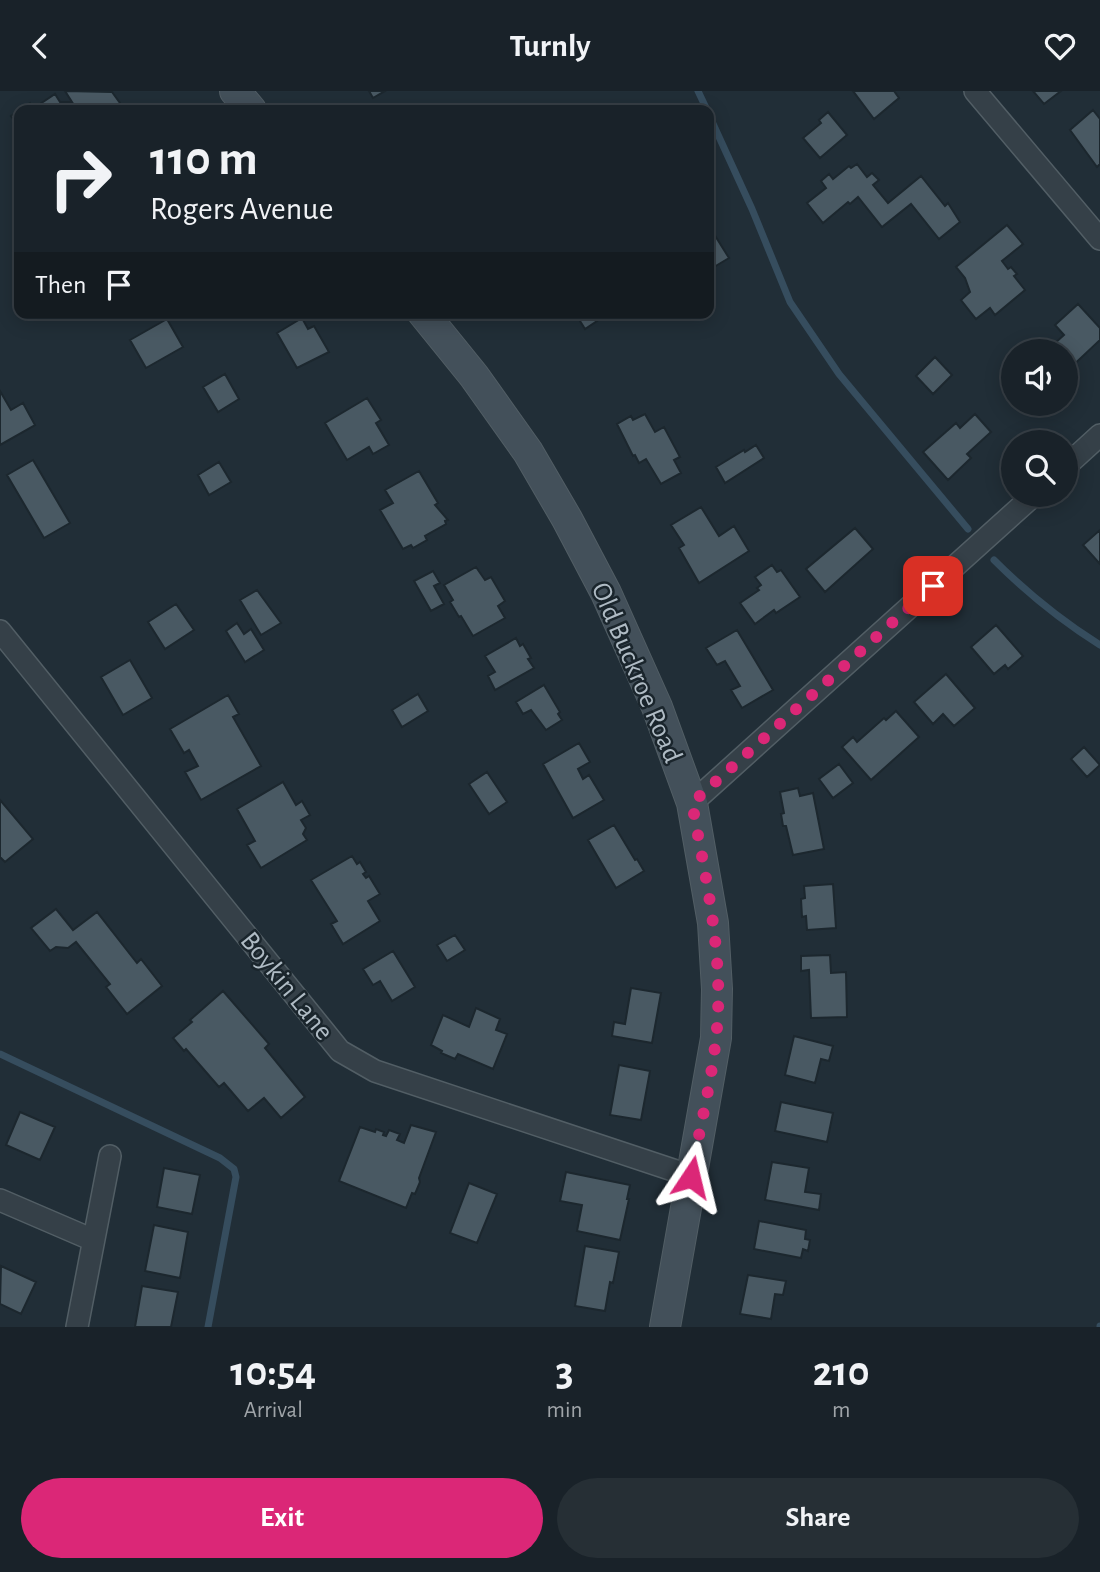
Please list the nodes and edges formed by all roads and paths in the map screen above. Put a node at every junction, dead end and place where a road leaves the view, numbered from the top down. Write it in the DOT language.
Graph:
graph roads {
  1 [pos="235,91"];
  2 [pos="975,91"];
  3 [pos="247,105"];
  4 [pos="1100,239"];
  5 [pos="427,319"];
  6 [pos="1100,435"];
  7 [pos="1078,455"];
  8 [pos="1021,507"];
  9 [pos="0,631"];
  10 [pos="692,803"];
  11 [pos="110,1156"];
  12 [pos="691,1177"];
  13 [pos="0,1200"];
  14 [pos="93,1240"];
  15 [pos="77,1327"];
  16 [pos="665,1327"];
  1 -- 3 [label="main road"];
  2 -- 4 [label="street"];
  5 -- 10 [label="main road, Old Buckroe Road"];
  6 -- 7 [label="street"];
  8 -- 10 [label="street"];
  9 -- 12 [label="street, Boykin Lane"];
  10 -- 12 [label="main road, Old Buckroe Road"];
  11 -- 14 [label="street"];
  12 -- 16 [label="main road, Old Buckroe Road"];
  13 -- 14 [label="street"];
  14 -- 15 [label="street"];
}
